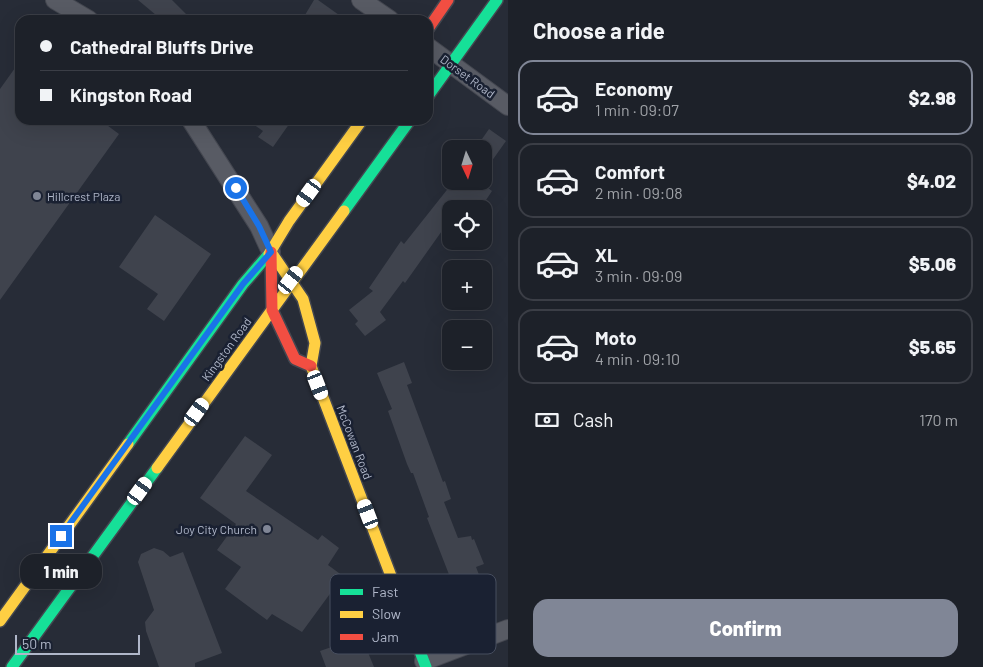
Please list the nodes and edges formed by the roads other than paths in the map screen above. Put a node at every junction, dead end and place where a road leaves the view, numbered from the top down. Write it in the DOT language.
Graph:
graph roads {
  1 [pos="55,0"];
  2 [pos="361,0"];
  3 [pos="448,0"];
  4 [pos="497,0"];
  5 [pos="80,15"];
  6 [pos="383,15"];
  7 [pos="433,22"];
  8 [pos="433,50"];
  9 [pos="452,63"];
  10 [pos="433,89"];
  11 [pos="508,106"];
  12 [pos="194,125"];
  13 [pos="358,125"];
  14 [pos="406,125"];
  15 [pos="271,252"];
  16 [pos="291,280"];
  17 [pos="272,310"];
  18 [pos="311,366"];
  19 [pos="391,574"];
  20 [pos="0,621"];
  21 [pos="508,629"];
  22 [pos="496,634"];
  23 [pos="449,654"];
  24 [pos="425,664"];
  25 [pos="12,667"];
  1 -- 5 [label="street"];
  2 -- 6 [label="street"];
  3 -- 7 [label="main road"];
  4 -- 9 [label="main road"];
  8 -- 9 [label="street, Dorset Road"];
  9 -- 10 [label="main road"];
  9 -- 11 [label="street, Dorset Road"];
  12 -- 15 [label="street"];
  13 -- 15 [label="main road, Kingston Road"];
  14 -- 16 [label="main road, Kingston Road"];
  15 -- 16 [label="main road, McCowan Road"];
  15 -- 17 [label="main road"];
  15 -- 20 [label="main road, Kingston Road"];
  16 -- 17 [label="main road, Kingston Road"];
  16 -- 18 [label="main road, McCowan Road"];
  17 -- 18 [label="main road"];
  17 -- 25 [label="main road, Kingston Road"];
  18 -- 19 [label="main road, McCowan Road"];
  21 -- 22 [label="street"];
  23 -- 24 [label="street"];
}
